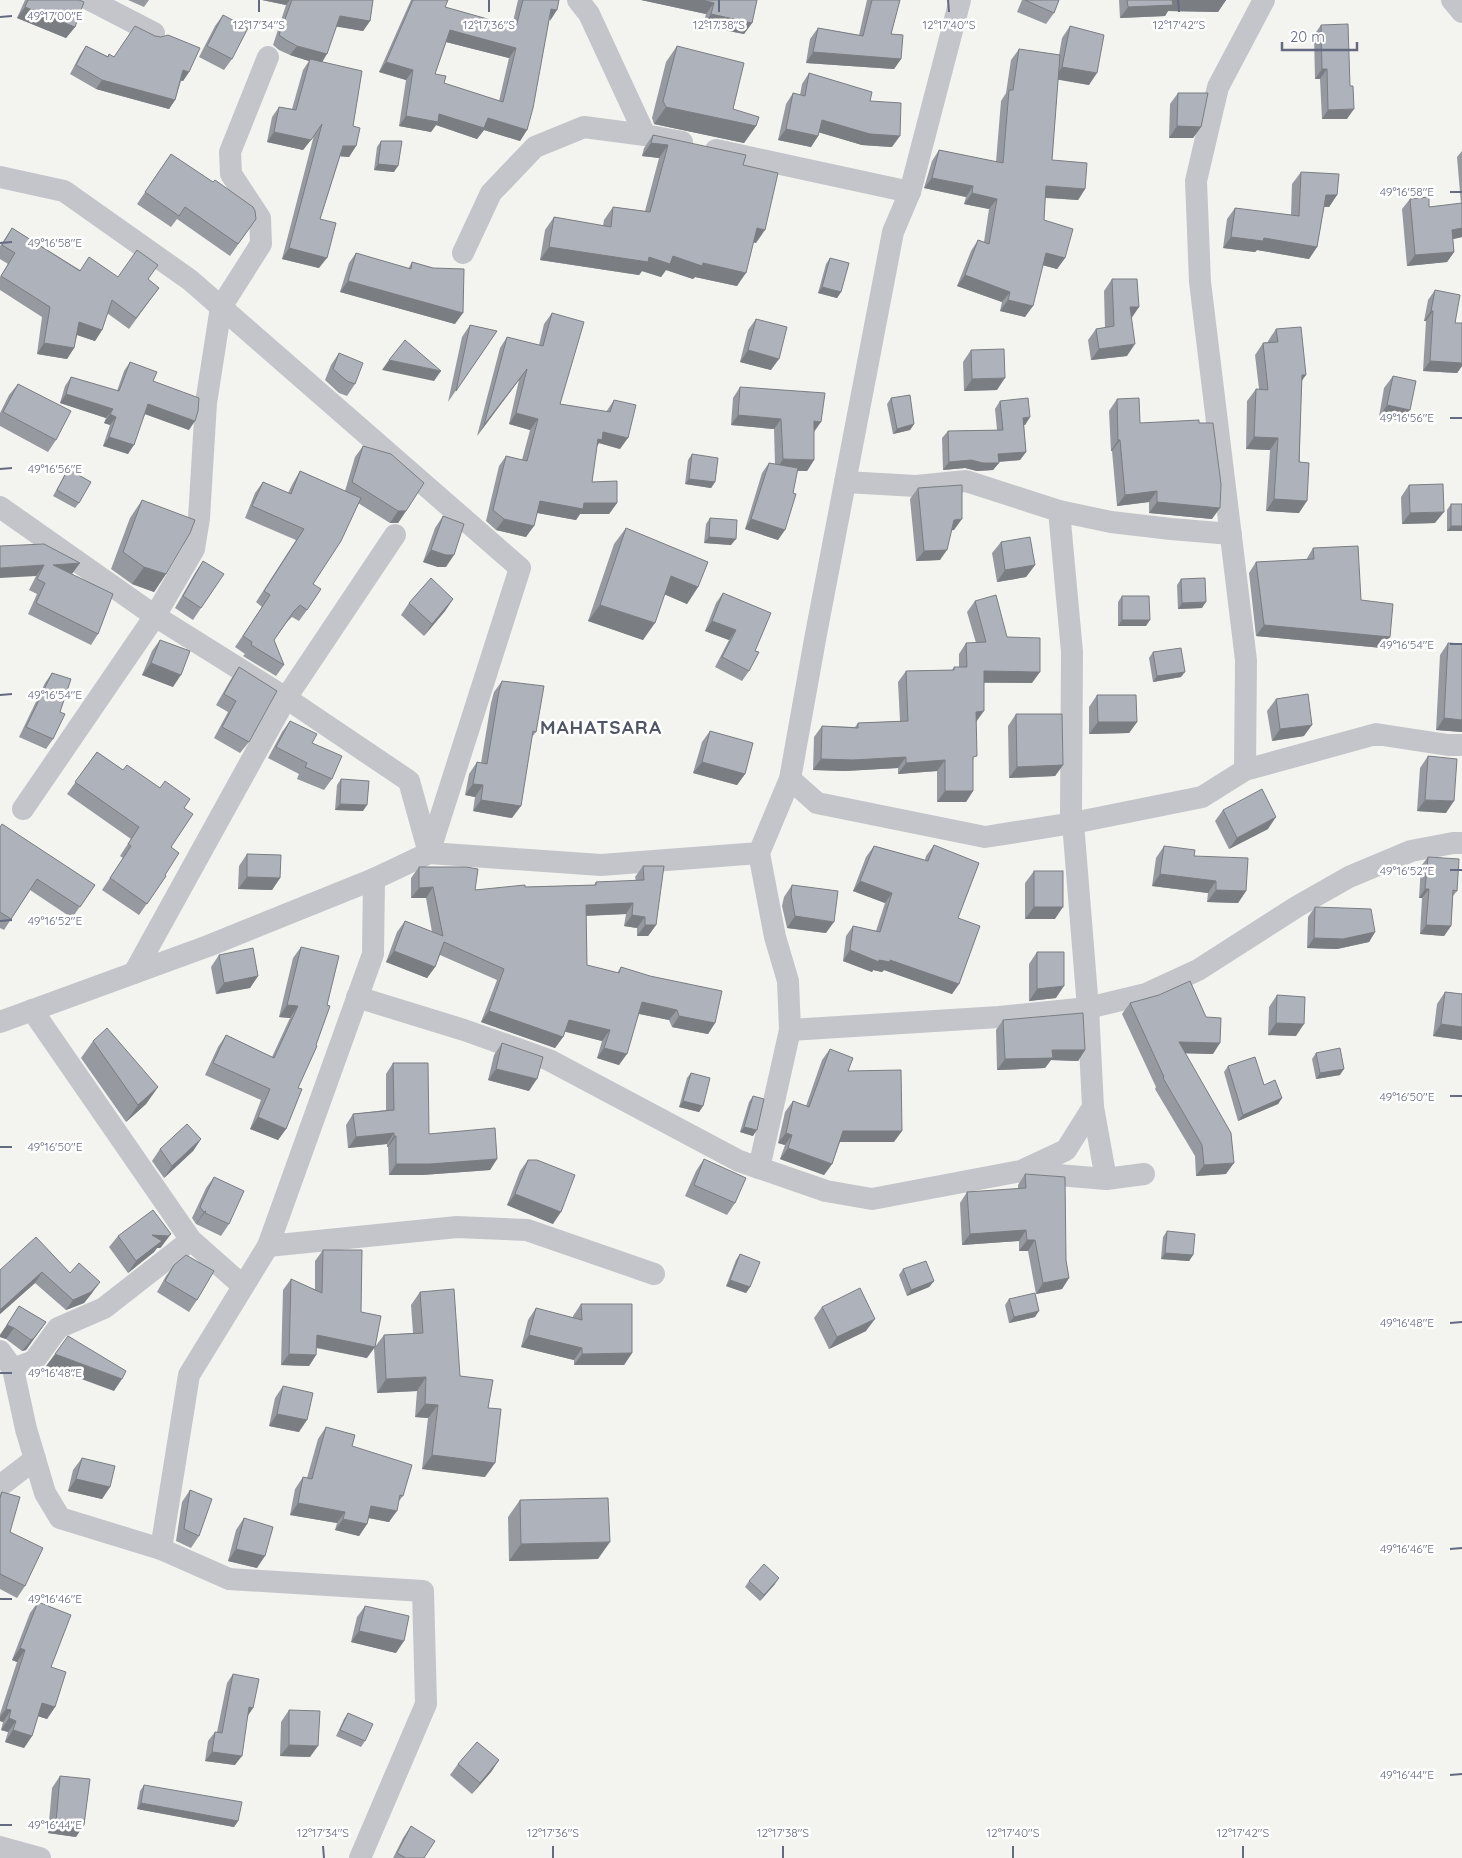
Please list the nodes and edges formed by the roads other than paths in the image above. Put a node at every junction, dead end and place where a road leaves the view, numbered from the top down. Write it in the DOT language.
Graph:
graph roads {
  1 [pos="90,0"];
  2 [pos="578,0"];
  3 [pos="960,0"];
  4 [pos="1264,0"];
  5 [pos="1452,0"];
  6 [pos="1462,12"];
  7 [pos="154,33"];
  8 [pos="268,57"];
  9 [pos="646,134"];
  10 [pos="0,177"];
  11 [pos="910,192"];
  12 [pos="463,253"];
  13 [pos="222,307"];
  14 [pos="845,482"];
  15 [pos="0,507"];
  16 [pos="1059,511"];
  17 [pos="1231,534"];
  18 [pos="395,535"];
  19 [pos="155,616"];
  20 [pos="286,698"];
  21 [pos="1462,745"];
  22 [pos="1245,770"];
  23 [pos="790,779"];
  24 [pos="23,810"];
  25 [pos="1074,823"];
  26 [pos="1462,843"];
  27 [pos="429,853"];
  28 [pos="759,853"];
  29 [pos="374,879"];
  30 [pos="134,973"];
  31 [pos="357,997"];
  32 [pos="1088,1008"];
  33 [pos="32,1010"];
  34 [pos="0,1022"];
  35 [pos="790,1030"];
  36 [pos="1093,1108"];
  37 [pos="759,1168"];
  38 [pos="1021,1171"];
  39 [pos="1144,1174"];
  40 [pos="1106,1179"];
  41 [pos="191,1240"];
  42 [pos="268,1246"];
  43 [pos="654,1274"];
  44 [pos="243,1286"];
  45 [pos="0,1351"];
  46 [pos="13,1369"];
  47 [pos="35,1459"];
  48 [pos="0,1486"];
  49 [pos="161,1549"];
  50 [pos="0,1847"];
  51 [pos="40,1858"];
  52 [pos="360,1858"];
  1 -- 7 [label="street"];
  2 -- 9 [label="street"];
  3 -- 11 [label="street"];
  4 -- 17 [label="street"];
  5 -- 6 [label="street"];
  8 -- 13 [label="street"];
  9 -- 11 [label="street"];
  9 -- 12 [label="street"];
  10 -- 13 [label="street"];
  11 -- 14 [label="street"];
  13 -- 19 [label="street"];
  13 -- 27 [label="street"];
  14 -- 16 [label="street"];
  14 -- 23 [label="street"];
  15 -- 19 [label="street"];
  16 -- 17 [label="street"];
  16 -- 25 [label="street"];
  17 -- 22 [label="street"];
  18 -- 20 [label="street"];
  19 -- 20 [label="street"];
  19 -- 24 [label="street"];
  20 -- 27 [label="street"];
  20 -- 30 [label="street"];
  21 -- 22 [label="street"];
  22 -- 25 [label="street"];
  23 -- 25 [label="street"];
  23 -- 28 [label="street"];
  25 -- 32 [label="street"];
  26 -- 32 [label="street"];
  27 -- 28 [label="street"];
  27 -- 29 [label="street"];
  28 -- 35 [label="street"];
  29 -- 30 [label="street"];
  29 -- 31 [label="street"];
  30 -- 33 [label="street"];
  31 -- 37 [label="street"];
  31 -- 42 [label="street"];
  32 -- 35 [label="street"];
  32 -- 36 [label="street"];
  33 -- 34 [label="street"];
  33 -- 41 [label="street"];
  35 -- 37 [label="street"];
  36 -- 38 [label="street"];
  36 -- 40 [label="street"];
  37 -- 38 [label="street"];
  38 -- 40 [label="street"];
  39 -- 40 [label="street"];
  41 -- 44 [label="street"];
  41 -- 46 [label="street"];
  42 -- 43 [label="street"];
  42 -- 44 [label="street"];
  44 -- 49 [label="street"];
  45 -- 46 [label="street"];
  46 -- 47 [label="street"];
  47 -- 48 [label="street"];
  47 -- 49 [label="street"];
  49 -- 52 [label="street"];
  50 -- 51 [label="street"];
}
